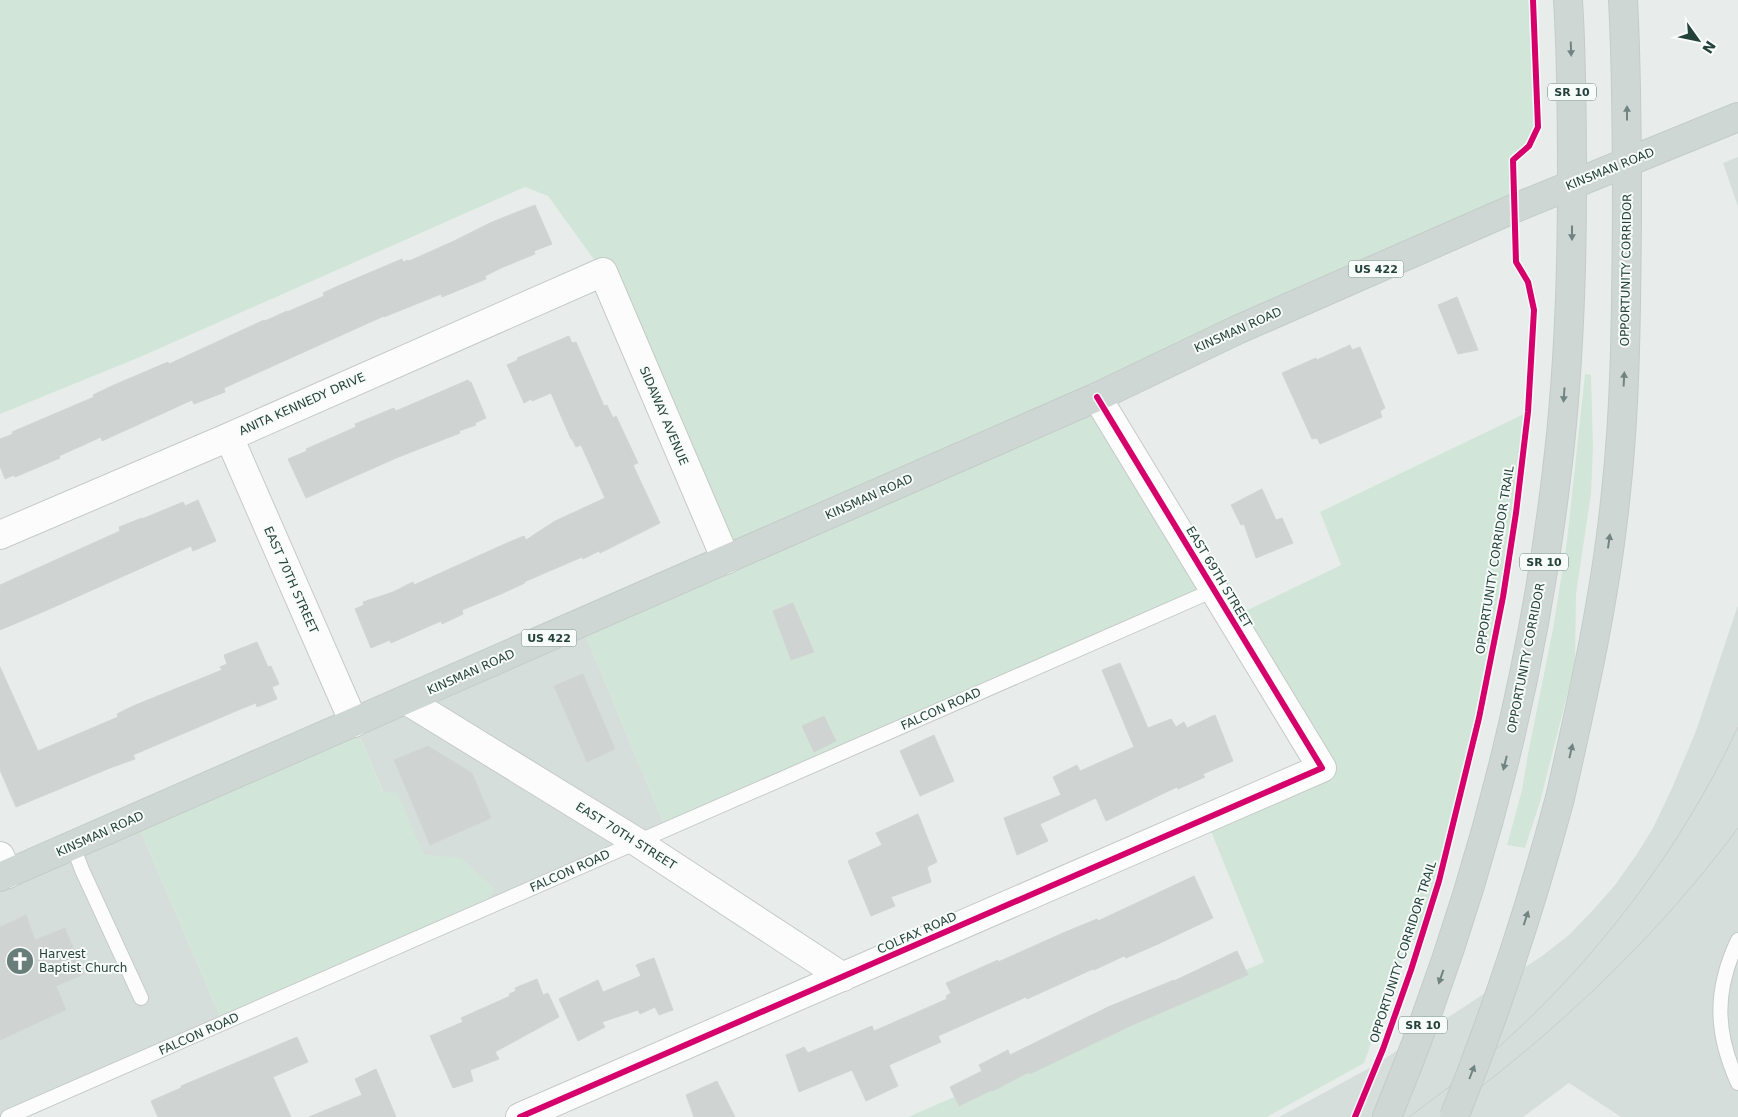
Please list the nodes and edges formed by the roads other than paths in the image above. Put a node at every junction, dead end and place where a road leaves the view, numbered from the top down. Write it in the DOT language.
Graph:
graph roads {
  1 [pos="1568,0"];
  2 [pos="1623,0"];
  3 [pos="1730,120"];
  4 [pos="1627,162"];
  5 [pos="1572,184"];
  6 [pos="603,272"];
  7 [pos="1097,397"];
  8 [pos="228,437"];
  9 [pos="0,535"];
  10 [pos="726,560"];
  11 [pos="1214,590"];
  12 [pos="406,700"];
  13 [pos="354,723"];
  14 [pos="1322,768"];
  15 [pos="636,842"];
  16 [pos="73,846"];
  17 [pos="3,869"];
  18 [pos="1738,940"];
  19 [pos="843,977"];
  20 [pos="141,998"];
  21 [pos="1738,1083"];
  22 [pos="8,1117"];
  23 [pos="520,1117"];
  24 [pos="1387,1117"];
  25 [pos="1454,1117"];
  1 -- 5 [label="main road, OPPORTUNITY CORRIDOR / SR 10, one-way"];
  4 -- 2 [label="main road, OPPORTUNITY CORRIDOR, one-way"];
  3 -- 4 [label="main road, KINSMAN ROAD / US 422"];
  4 -- 5 [label="main road, KINSMAN ROAD / US 422"];
  25 -- 4 [label="main road, OPPORTUNITY CORRIDOR, one-way, bridge"];
  5 -- 7 [label="main road, KINSMAN ROAD / US 422"];
  5 -- 24 [label="main road, OPPORTUNITY CORRIDOR / SR 10, one-way"];
  6 -- 8 [label="street, ANITA KENNEDY DRIVE"];
  6 -- 10 [label="street, SIDAWAY AVENUE"];
  7 -- 10 [label="main road, KINSMAN ROAD / US 422"];
  7 -- 11 [label="street, EAST 69TH STREET"];
  8 -- 9 [label="street, ANITA KENNEDY DRIVE"];
  8 -- 13 [label="street, EAST 70TH STREET"];
  10 -- 12 [label="main road, KINSMAN ROAD / US 422"];
  11 -- 14 [label="street, EAST 69TH STREET"];
  11 -- 15 [label="lane, FALCON ROAD"];
  12 -- 13 [label="main road, KINSMAN ROAD / US 422"];
  12 -- 15 [label="street, EAST 70TH STREET"];
  13 -- 16 [label="main road, KINSMAN ROAD / US 422"];
  14 -- 19 [label="street, COLFAX ROAD"];
  15 -- 19 [label="street, EAST 70TH STREET"];
  15 -- 22 [label="lane, FALCON ROAD"];
  16 -- 17 [label="main road, KINSMAN ROAD / US 422"];
  16 -- 20 [label="lane"];
  18 -- 21 [label="lane"];
  19 -- 23 [label="street, COLFAX ROAD"];
}
